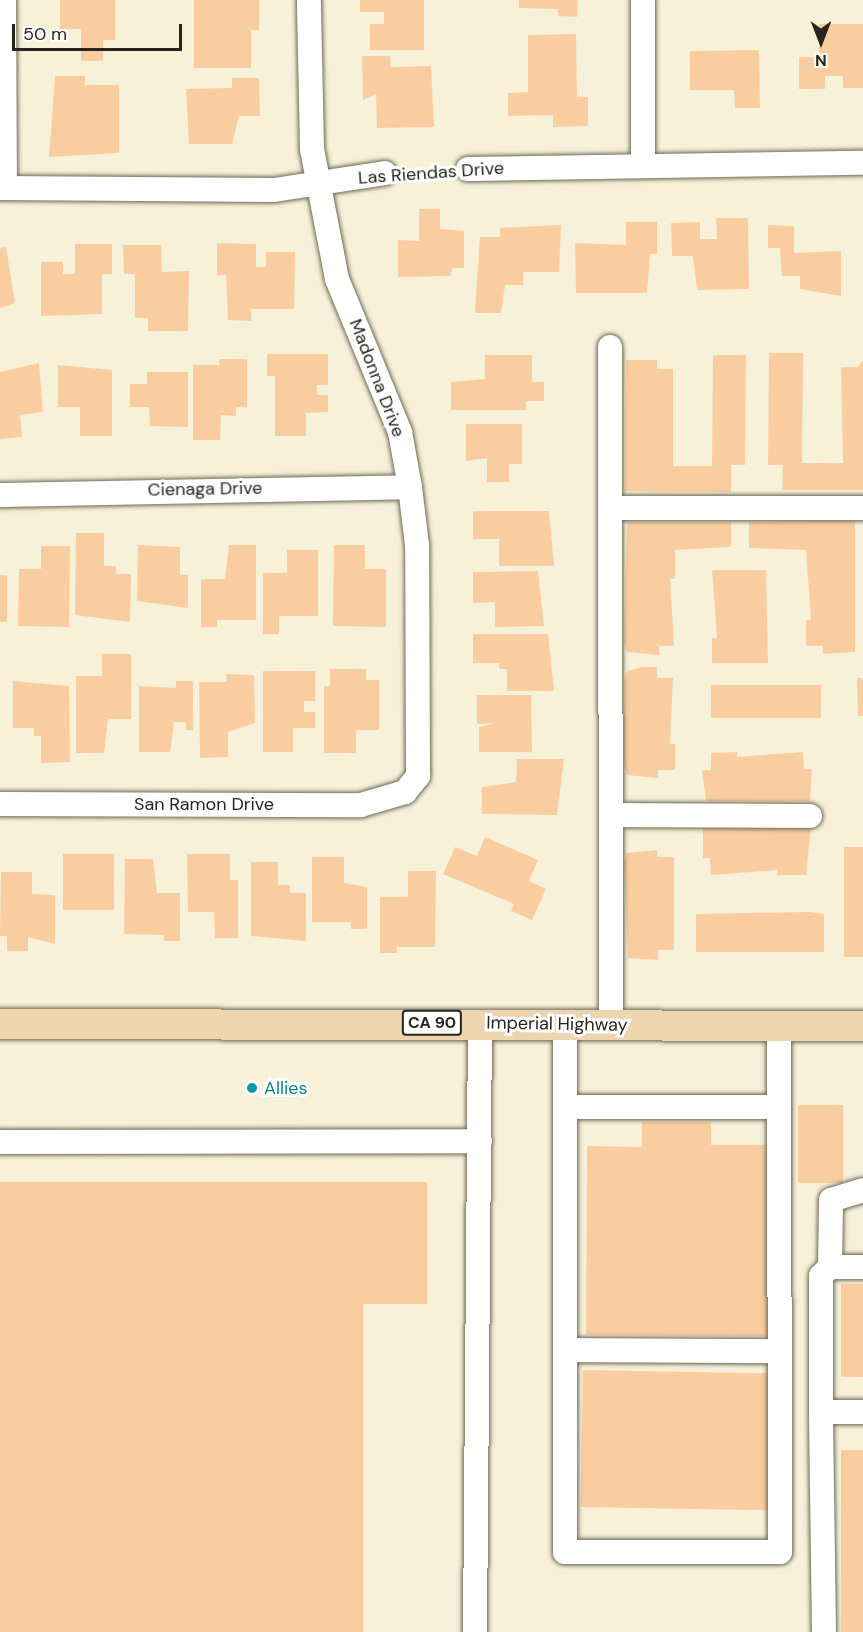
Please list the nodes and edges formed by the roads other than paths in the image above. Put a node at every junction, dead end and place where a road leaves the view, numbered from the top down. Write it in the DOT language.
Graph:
graph roads {
  1 [pos="4,0"];
  2 [pos="309,0"];
  3 [pos="643,0"];
  4 [pos="643,163"];
  5 [pos="863,163"];
  6 [pos="468,169"];
  7 [pos="385,173"];
  8 [pos="318,184"];
  9 [pos="2,188"];
  10 [pos="610,347"];
  11 [pos="410,487"];
  12 [pos="0,495"];
  13 [pos="610,508"];
  14 [pos="863,508"];
  15 [pos="405,792"];
  16 [pos="0,804"];
  17 [pos="611,815"];
  18 [pos="810,816"];
  19 [pos="480,1023"];
  20 [pos="0,1024"];
  21 [pos="565,1024"];
  22 [pos="611,1025"];
  23 [pos="779,1025"];
  24 [pos="863,1026"];
  25 [pos="566,1107"];
  26 [pos="779,1107"];
  27 [pos="480,1141"];
  28 [pos="0,1142"];
  29 [pos="863,1190"];
  30 [pos="863,1267"];
  31 [pos="830,1268"];
  32 [pos="565,1350"];
  33 [pos="780,1351"];
  34 [pos="821,1412"];
  35 [pos="863,1412"];
  36 [pos="475,1632"];
  37 [pos="824,1632"];
  1 -- 9 [label="street"];
  2 -- 8 [label="street, Madonna Drive"];
  3 -- 4 [label="street"];
  4 -- 5 [label="street, Las Riendas Drive"];
  4 -- 6 [label="street, Las Riendas Drive"];
  7 -- 8 [label="street, Las Riendas Drive"];
  8 -- 9 [label="street, Las Riendas Drive"];
  8 -- 11 [label="street, Madonna Drive"];
  10 -- 13 [label="street"];
  11 -- 12 [label="street, Cienaga Drive"];
  11 -- 15 [label="street, Madonna Drive"];
  13 -- 14 [label="street"];
  13 -- 17 [label="street"];
  15 -- 16 [label="street, San Ramon Drive"];
  17 -- 18 [label="street"];
  17 -- 22 [label="street"];
  19 -- 20 [label="main road, Imperial Highway / CA 90"];
  19 -- 21 [label="main road, Imperial Highway / CA 90"];
  19 -- 27 [label="street"];
  21 -- 22 [label="main road, Imperial Highway / CA 90"];
  21 -- 25 [label="street"];
  22 -- 23 [label="main road, Imperial Highway / CA 90"];
  23 -- 24 [label="main road, Imperial Highway / CA 90"];
  23 -- 26 [label="street"];
  25 -- 26 [label="street"];
  25 -- 32 [label="street"];
  26 -- 33 [label="street"];
  27 -- 28 [label="street"];
  27 -- 36 [label="street"];
  29 -- 31 [label="street"];
  30 -- 31 [label="street"];
  31 -- 34 [label="street"];
  32 -- 33 [label="street"];
  32 -- 33 [label="street"];
  34 -- 35 [label="street"];
  34 -- 37 [label="street"];
}
